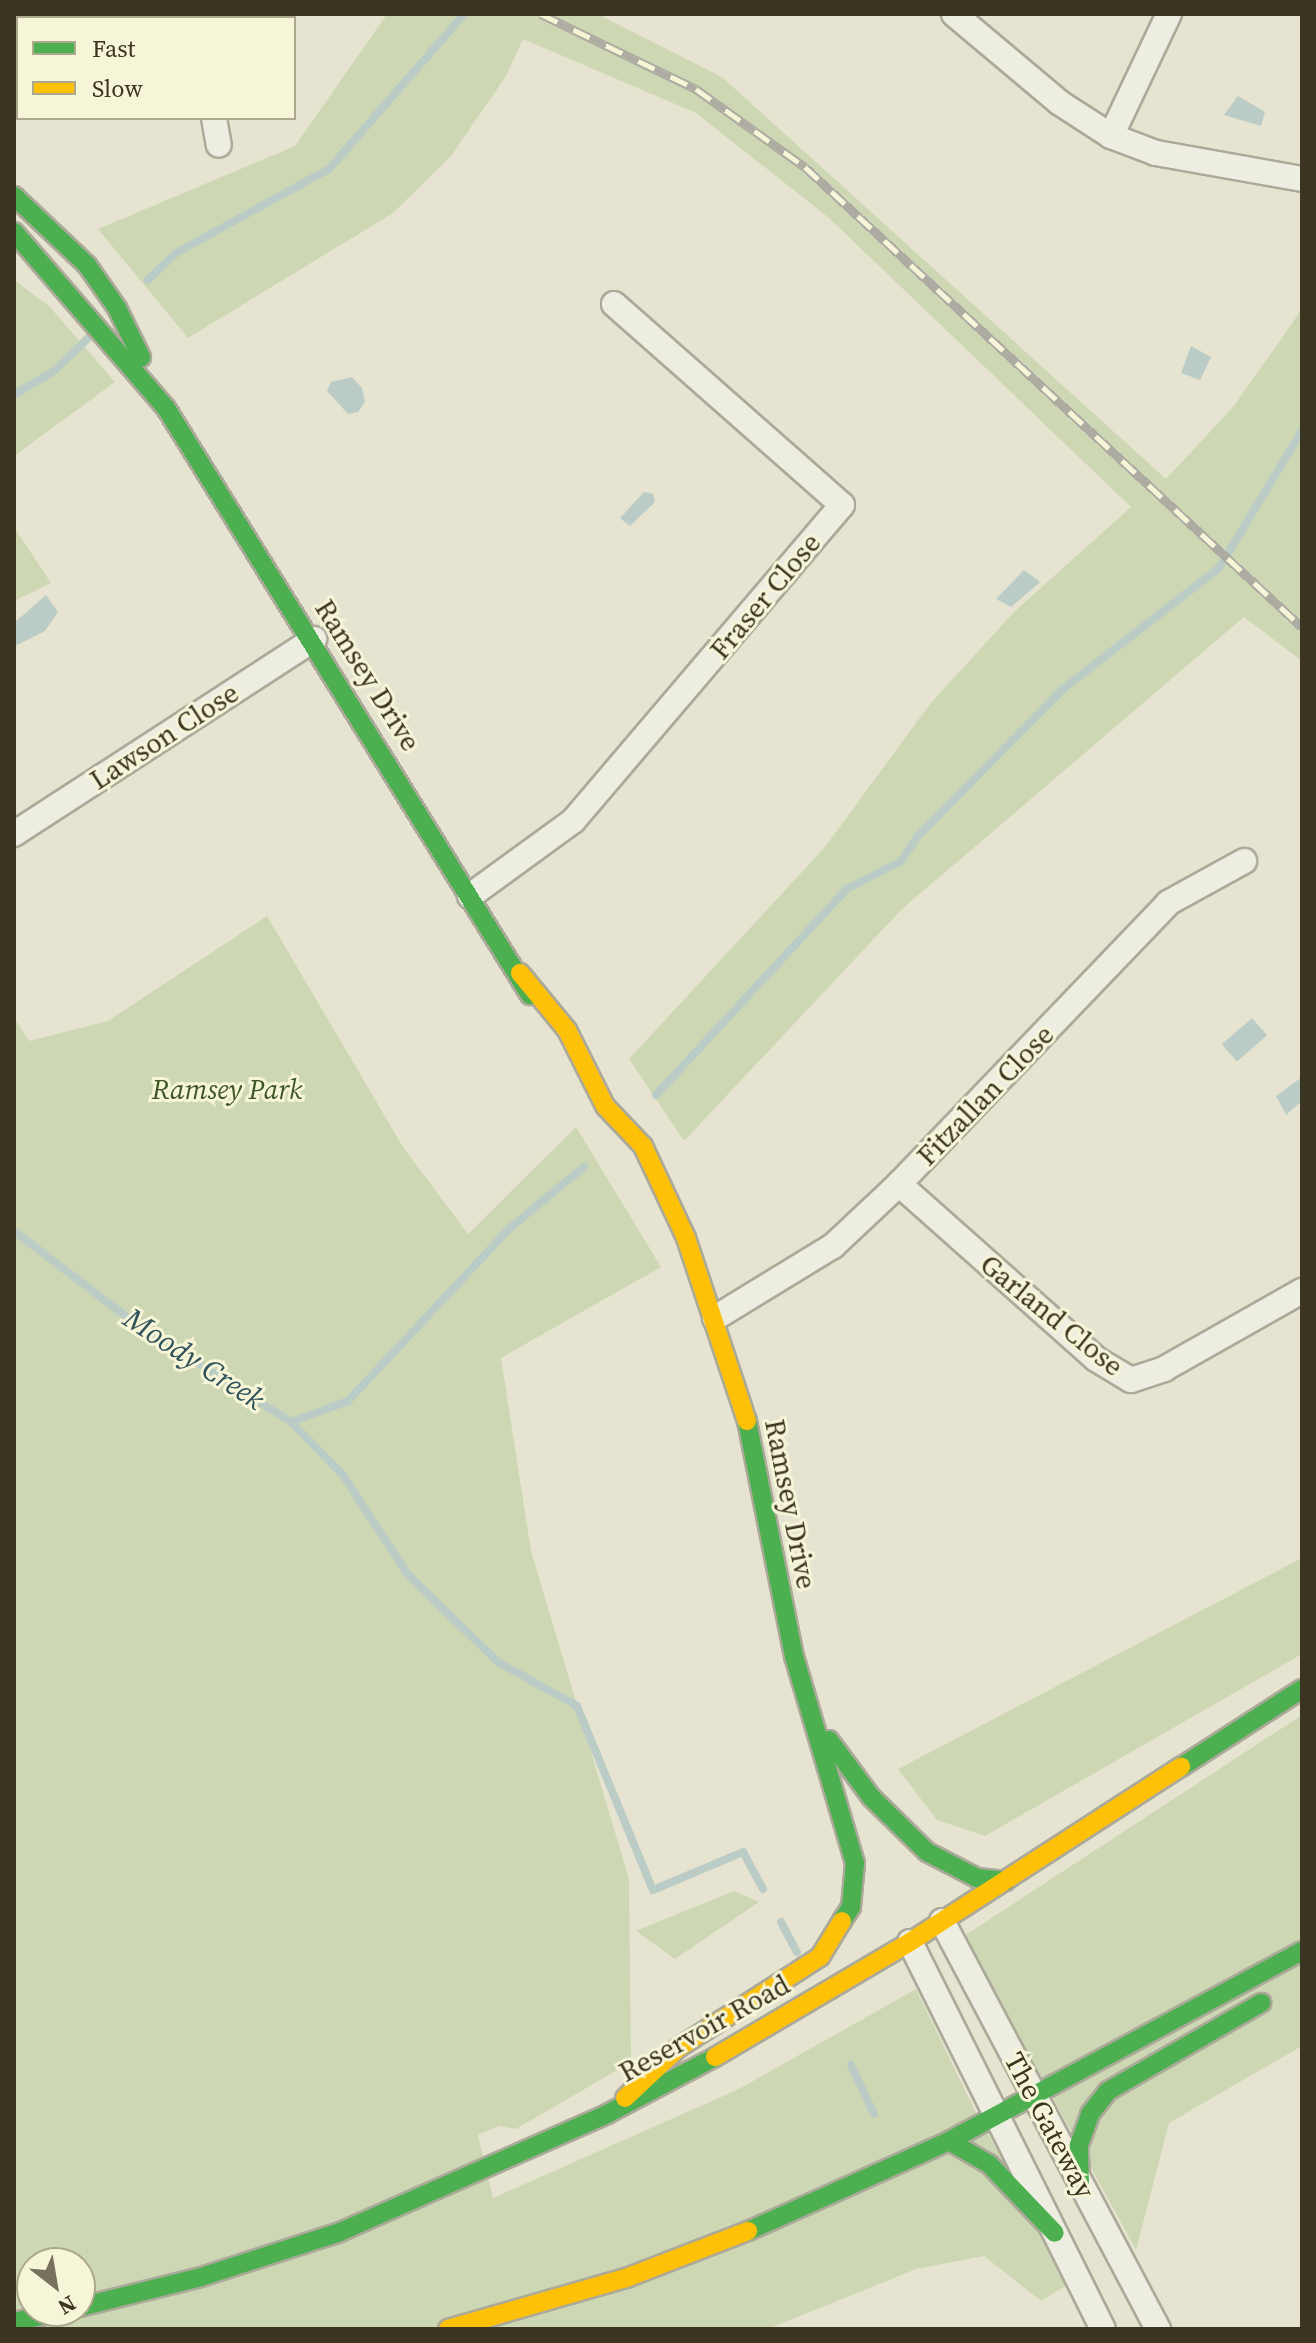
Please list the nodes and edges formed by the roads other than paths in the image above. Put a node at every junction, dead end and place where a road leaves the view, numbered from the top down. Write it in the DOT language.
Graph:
graph roads {
  1 [pos="954,14"];
  2 [pos="1169,14"];
  3 [pos="214,120"];
  4 [pos="1111,136"];
  5 [pos="219,145"];
  6 [pos="1302,179"];
  7 [pos="14,196"];
  8 [pos="14,232"];
  9 [pos="614,304"];
  10 [pos="166,408"];
  11 [pos="314,639"];
  12 [pos="14,834"];
  13 [pos="1244,861"];
  14 [pos="470,896"];
  15 [pos="520,973"];
  16 [pos="899,1184"];
  17 [pos="1302,1291"];
  18 [pos="715,1318"];
  19 [pos="1302,1689"];
  20 [pos="808,1701"];
  21 [pos="1006,1881"];
  22 [pos="942,1921"];
  23 [pos="910,1942"];
  24 [pos="1302,1951"];
  25 [pos="1276,1995"];
  26 [pos="1035,2095"];
  27 [pos="607,2114"];
  28 [pos="997,2116"];
  29 [pos="949,2141"];
  30 [pos="1080,2183"];
  31 [pos="1055,2233"];
  32 [pos="96,2303"];
  33 [pos="448,2329"];
  34 [pos="1103,2329"];
  35 [pos="1158,2329"];
  1 -- 4 [label="street"];
  2 -- 4 [label="street"];
  3 -- 5 [label="street"];
  4 -- 6 [label="street"];
  7 -- 10 [label="main road, Ramsey Drive"];
  8 -- 10 [label="main road, Ramsey Drive"];
  9 -- 14 [label="street, Fraser Close"];
  10 -- 11 [label="main road, Ramsey Drive"];
  11 -- 12 [label="street, Lawson Close"];
  11 -- 14 [label="main road, Ramsey Drive"];
  13 -- 16 [label="street, Fitzallan Close"];
  14 -- 15 [label="main road, Ramsey Drive"];
  15 -- 18 [label="main road, Ramsey Drive"];
  15 -- 18 [label="main road, Ramsey Drive"];
  16 -- 17 [label="street, Garland Close"];
  16 -- 18 [label="street, Fitzallan Close"];
  18 -- 20 [label="main road, Ramsey Drive"];
  19 -- 21 [label="main road, Reservoir Road"];
  20 -- 21 [label="main road, Ramsey Drive"];
  20 -- 27 [label="main road, Ramsey Drive"];
  21 -- 22 [label="main road, Reservoir Road"];
  22 -- 23 [label="main road, Reservoir Road"];
  22 -- 26 [label="street, The Gateway"];
  23 -- 27 [label="main road, Reservoir Road"];
  23 -- 28 [label="street, The Gateway"];
  24 -- 26 [label="main road"];
  25 -- 30 [label="main road"];
  26 -- 28 [label="main road"];
  26 -- 30 [label="street, The Gateway"];
  27 -- 32 [label="main road, Reservoir Road"];
  28 -- 29 [label="main road"];
  28 -- 31 [label="street, The Gateway"];
  29 -- 31 [label="main road"];
  29 -- 33 [label="main road"];
  30 -- 35 [label="street, The Gateway"];
  31 -- 34 [label="street, The Gateway"];
}
